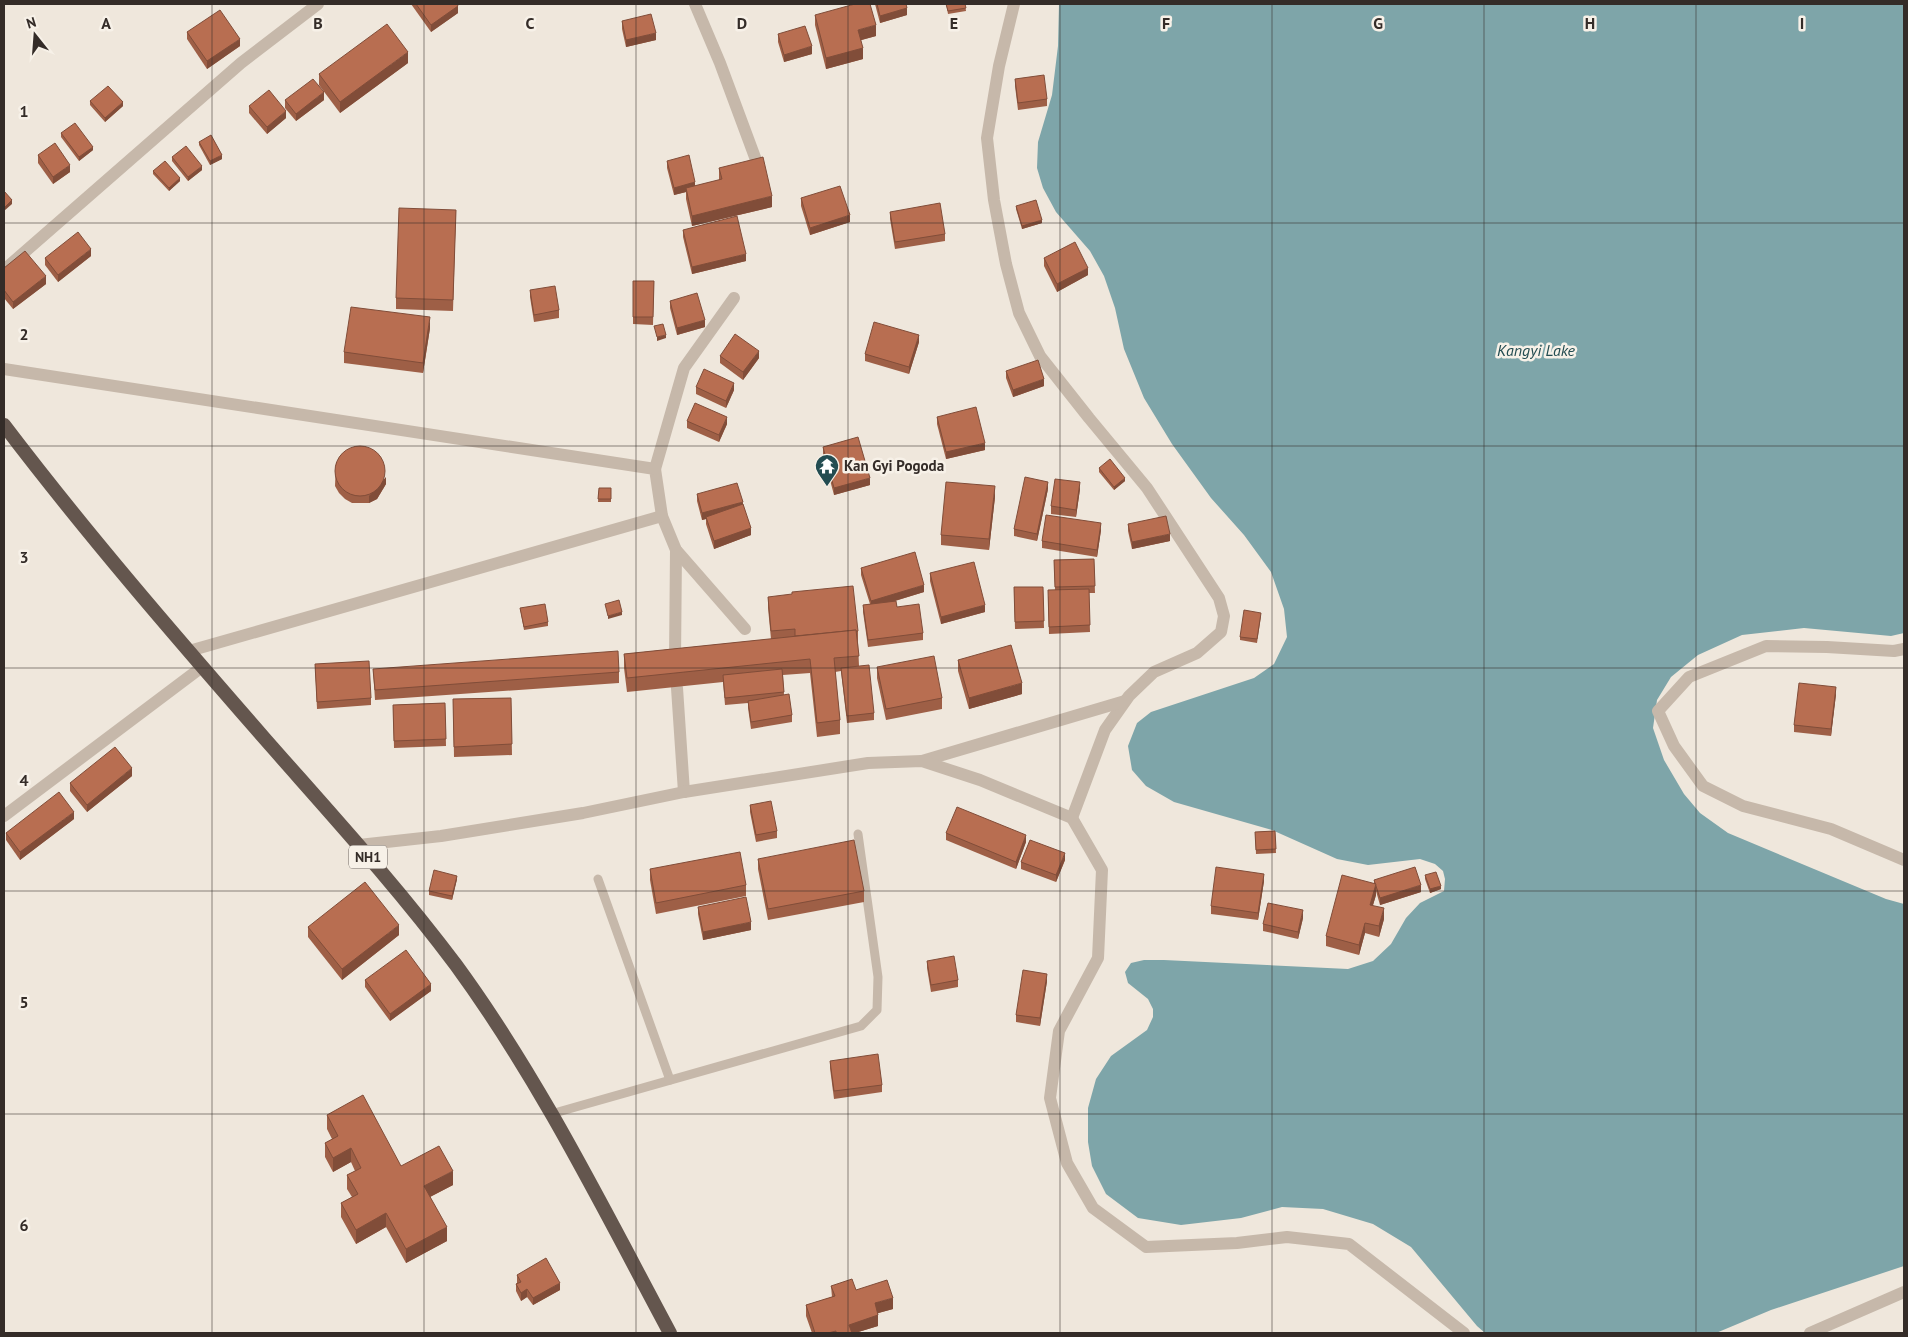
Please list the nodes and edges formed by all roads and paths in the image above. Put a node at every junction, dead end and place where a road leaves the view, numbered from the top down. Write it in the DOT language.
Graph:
graph roads {
  1 [pos="318,4"];
  2 [pos="696,4"];
  3 [pos="1014,4"];
  4 [pos="756,160"];
  5 [pos="4,270"];
  6 [pos="734,298"];
  7 [pos="4,370"];
  8 [pos="4,425"];
  9 [pos="655,469"];
  10 [pos="662,516"];
  11 [pos="676,550"];
  12 [pos="745,629"];
  13 [pos="1904,649"];
  14 [pos="189,651"];
  15 [pos="675,661"];
  16 [pos="202,667"];
  17 [pos="678,688"];
  18 [pos="1125,701"];
  19 [pos="922,762"];
  20 [pos="684,792"];
  21 [pos="4,816"];
  22 [pos="1072,818"];
  23 [pos="858,834"];
  24 [pos="359,845"];
  25 [pos="1904,860"];
  26 [pos="598,879"];
  27 [pos="670,1080"];
  28 [pos="551,1114"];
  29 [pos="1904,1292"];
  30 [pos="670,1333"];
  31 [pos="1464,1333"];
  32 [pos="1810,1333"];
  1 -- 5 [label="street"];
  2 -- 4 [label="street"];
  3 -- 18 [label="street"];
  6 -- 9 [label="street"];
  7 -- 9 [label="street"];
  8 -- 14 [label="highway, NH1"];
  9 -- 10 [label="street"];
  10 -- 11 [label="street"];
  10 -- 14 [label="street"];
  11 -- 12 [label="street"];
  11 -- 15 [label="street"];
  13 -- 25 [label="street"];
  14 -- 16 [label="highway, NH1"];
  16 -- 21 [label="street"];
  16 -- 24 [label="highway, NH1"];
  17 -- 20 [label="street"];
  18 -- 19 [label="street"];
  18 -- 22 [label="street"];
  19 -- 20 [label="street"];
  19 -- 22 [label="street"];
  20 -- 24 [label="street"];
  22 -- 31 [label="street"];
  23 -- 27 [label="lane"];
  24 -- 28 [label="highway, NH1"];
  26 -- 27 [label="lane"];
  27 -- 28 [label="lane"];
  28 -- 30 [label="highway, NH1"];
  29 -- 32 [label="street"];
}
